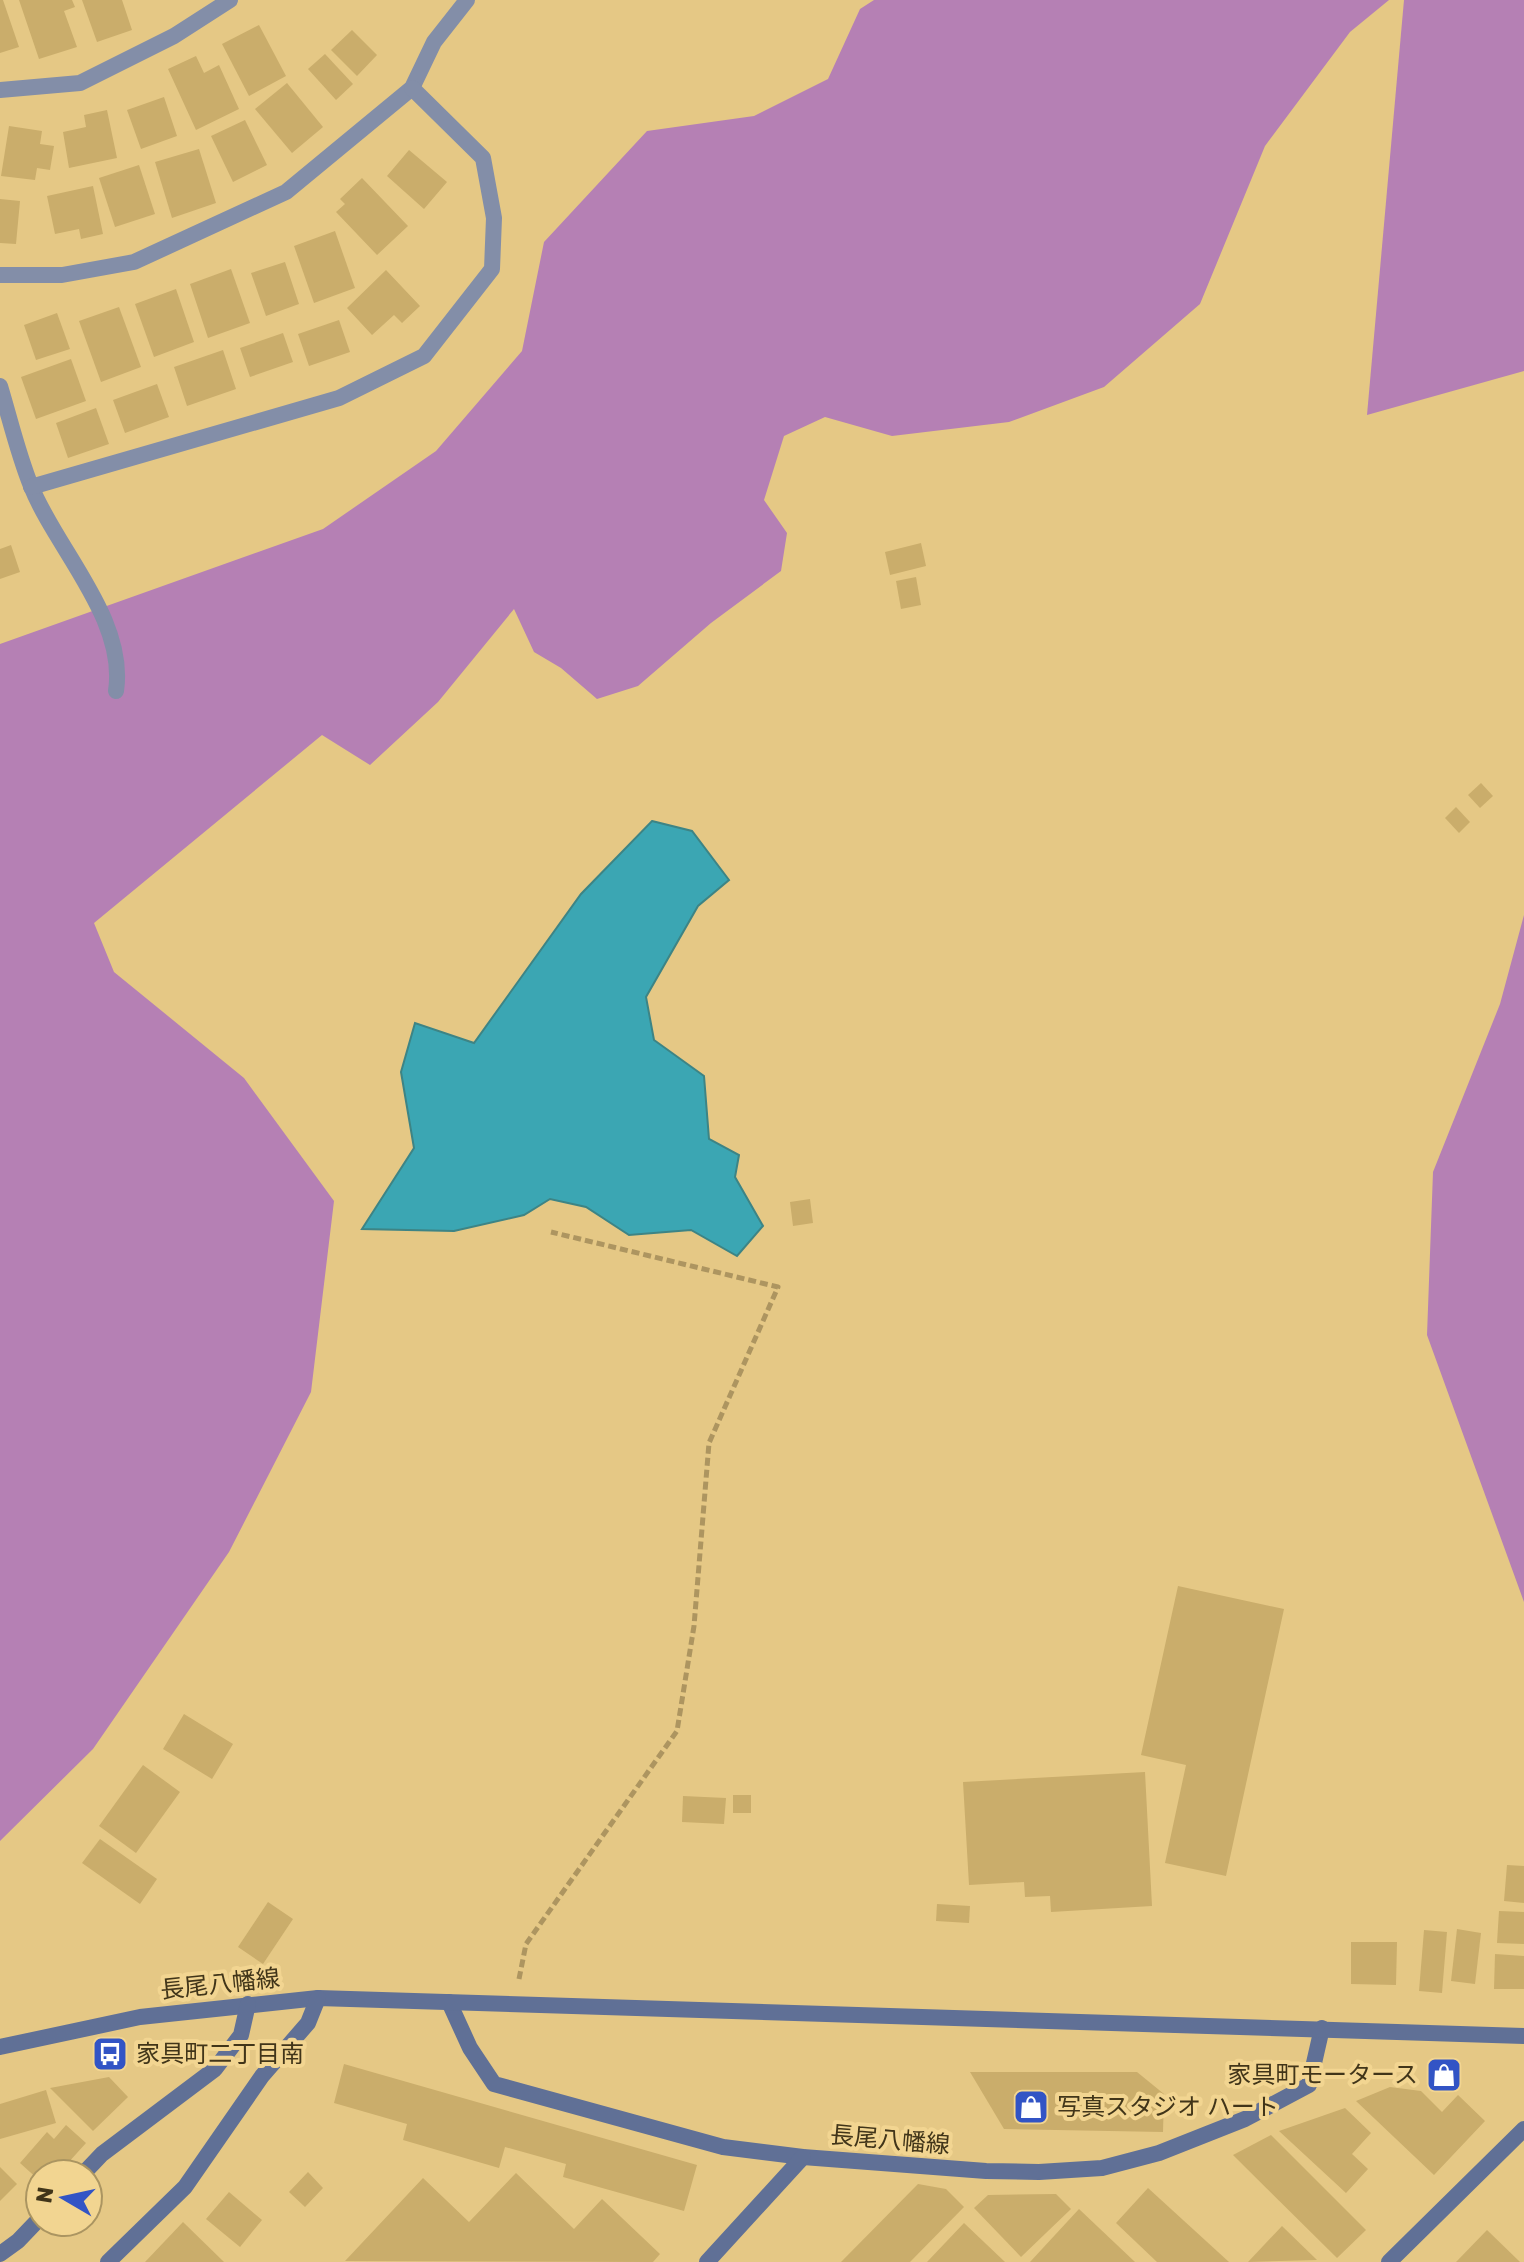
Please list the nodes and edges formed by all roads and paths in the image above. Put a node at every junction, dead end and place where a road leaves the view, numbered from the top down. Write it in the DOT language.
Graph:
graph roads {
  1 [pos="230,0"];
  2 [pos="467,0"];
  3 [pos="412,88"];
  4 [pos="0,90"];
  5 [pos="0,275"];
  6 [pos="0,386"];
  7 [pos="31,487"];
  8 [pos="116,691"];
  9 [pos="551,1232"];
  10 [pos="318,1998"];
  11 [pos="449,2002"];
  12 [pos="514,2003"];
  13 [pos="248,2004"];
  14 [pos="1322,2028"];
  15 [pos="1524,2036"];
  16 [pos="0,2047"];
  17 [pos="1524,2129"];
  18 [pos="803,2157"];
  19 [pos="98,2158"];
  20 [pos="24,2235"];
  21 [pos="0,2254"];
  22 [pos="108,2262"];
  23 [pos="707,2262"];
  24 [pos="1389,2262"];
  1 -- 4 [label="street"];
  2 -- 3 [label="street"];
  3 -- 5 [label="street"];
  3 -- 7 [label="street"];
  6 -- 7 [label="street"];
  7 -- 8 [label="street"];
  9 -- 12 [label="path"];
  10 -- 11 [label="main road, 長尾八幡線"];
  10 -- 13 [label="main road, 長尾八幡線"];
  10 -- 22 [label="main road"];
  11 -- 12 [label="main road, 長尾八幡線"];
  11 -- 18 [label="main road, 長尾八幡線"];
  12 -- 14 [label="main road, 長尾八幡線"];
  13 -- 16 [label="main road, 長尾八幡線"];
  13 -- 19 [label="main road"];
  14 -- 15 [label="main road, 長尾八幡線"];
  14 -- 18 [label="main road, 長尾八幡線"];
  17 -- 24 [label="main road"];
  18 -- 23 [label="main road"];
  20 -- 21 [label="main road"];
}
